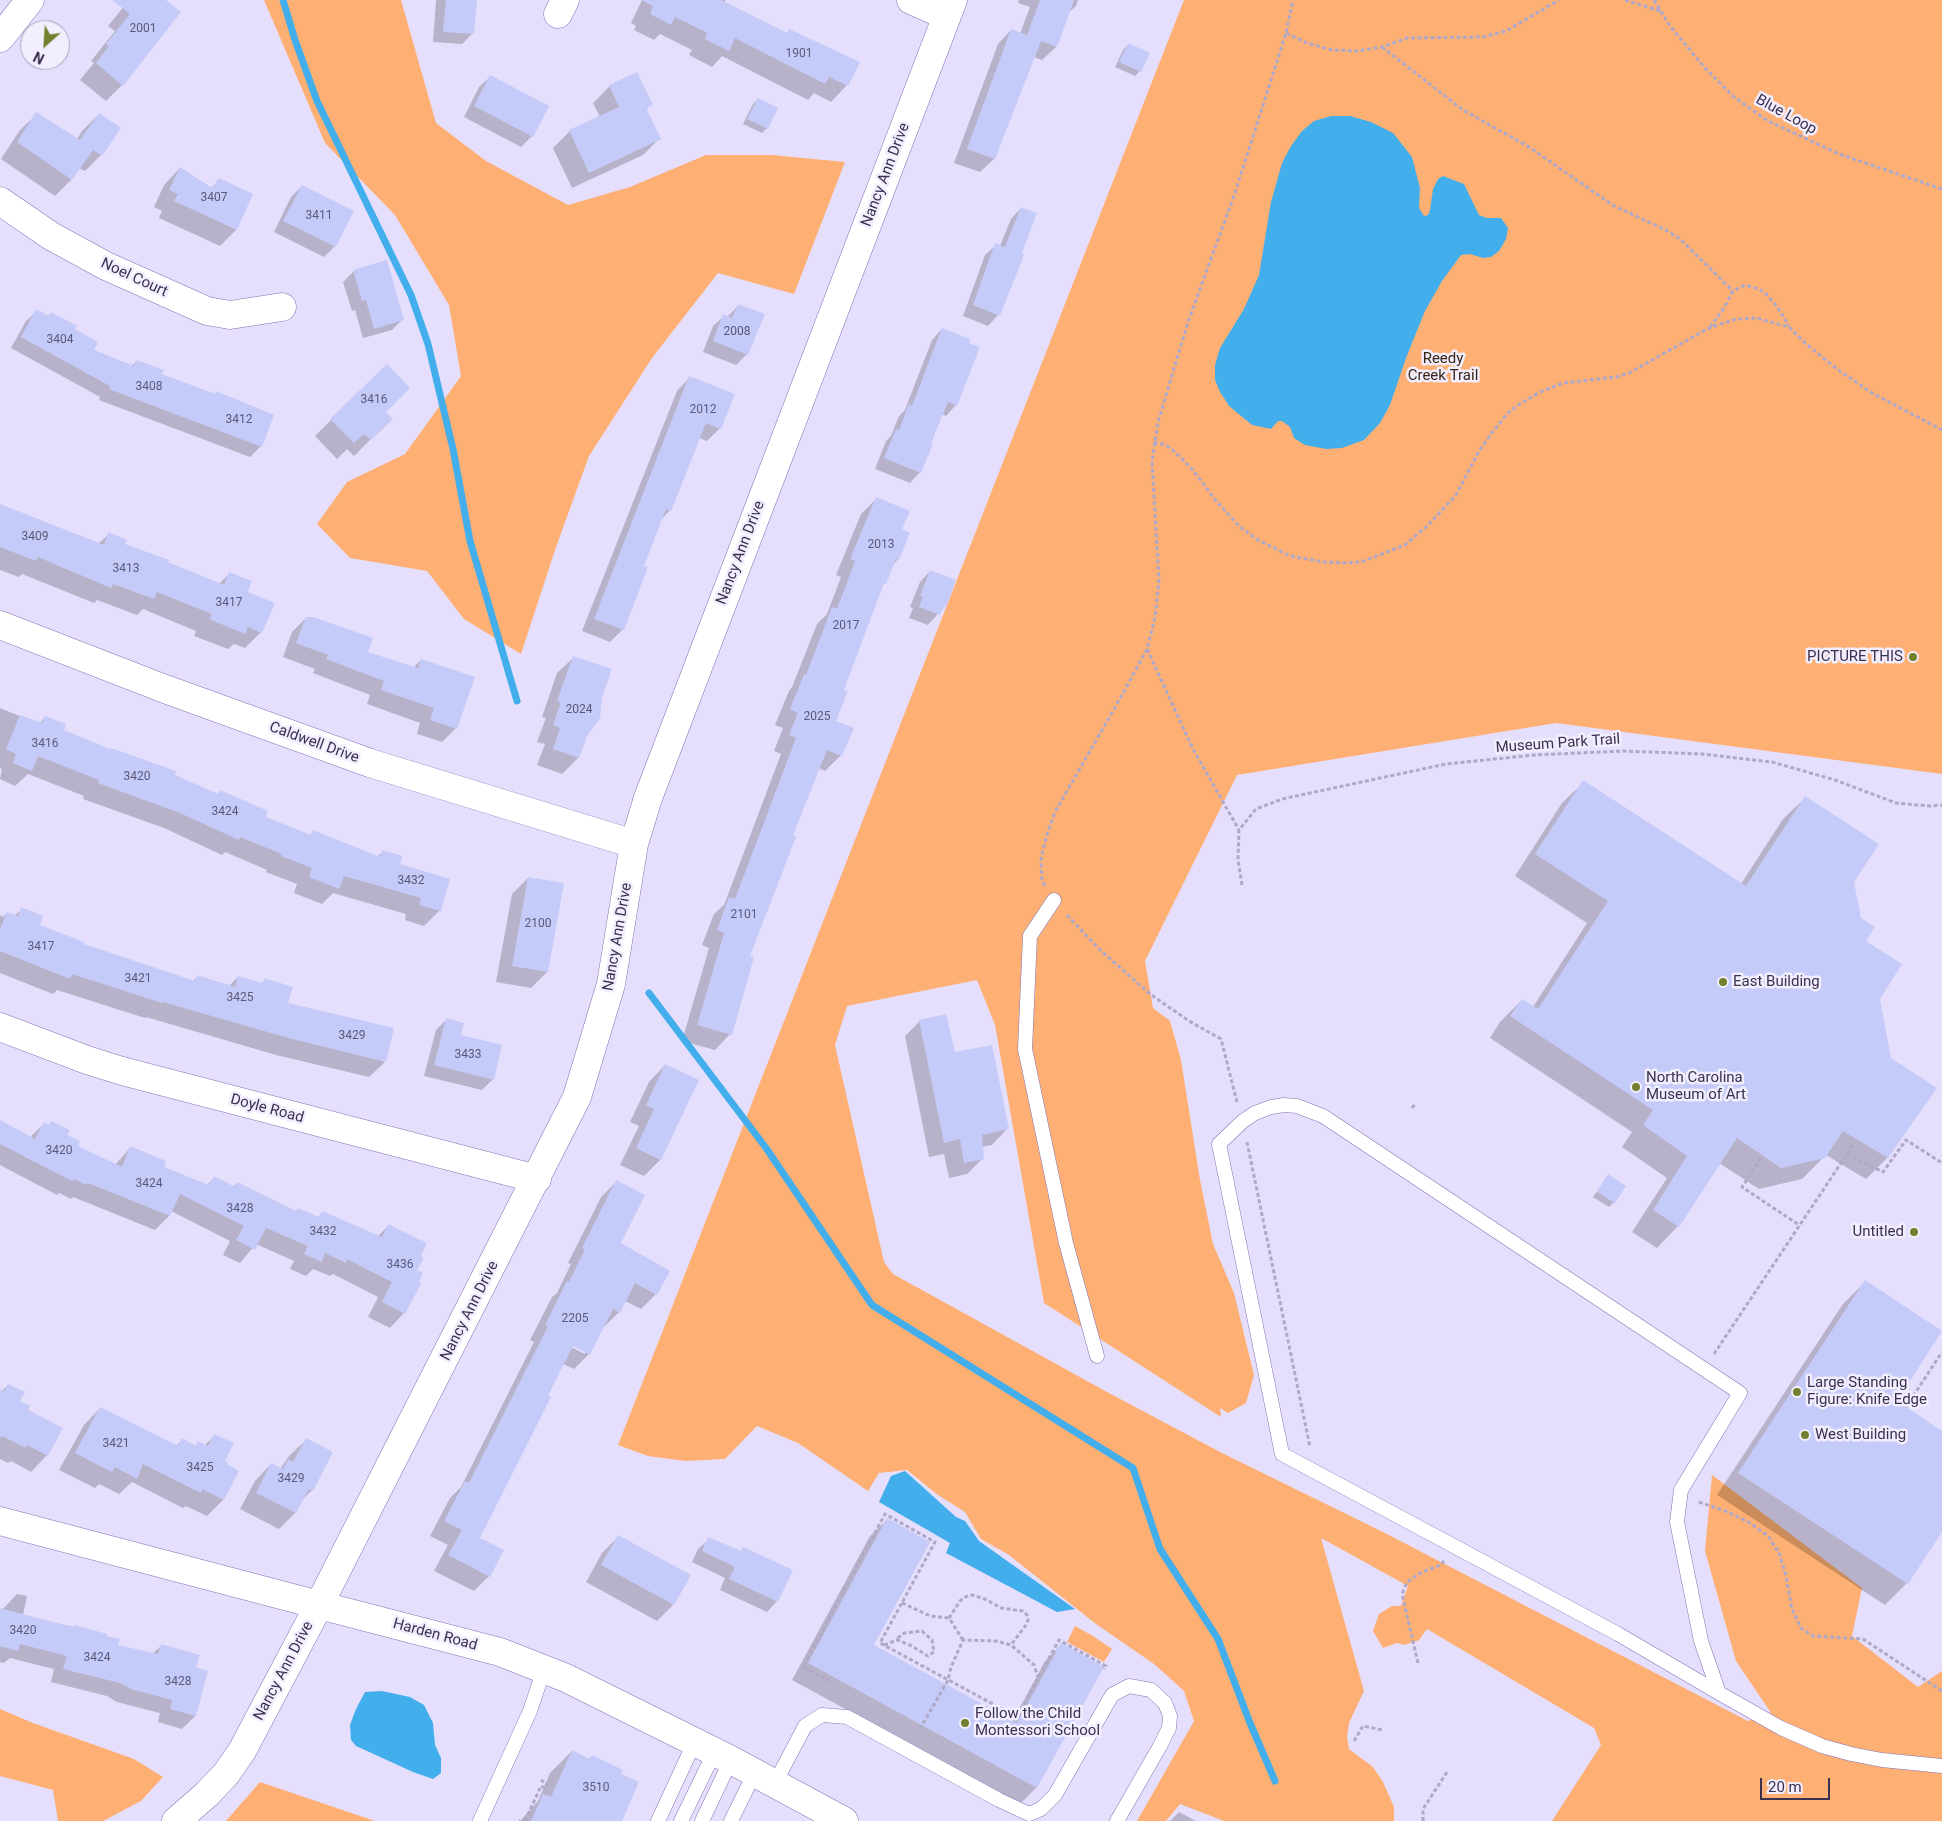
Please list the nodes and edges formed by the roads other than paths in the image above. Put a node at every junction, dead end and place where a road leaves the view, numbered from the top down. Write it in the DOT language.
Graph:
graph roads {
  1 [pos="30,0"];
  2 [pos="911,0"];
  3 [pos="950,8"];
  4 [pos="0,38"];
  5 [pos="0,201"];
  6 [pos="282,307"];
  7 [pos="0,625"];
  8 [pos="634,844"];
  9 [pos="1054,900"];
  10 [pos="0,1027"];
  11 [pos="537,1179"];
  12 [pos="1097,1356"];
  13 [pos="0,1521"];
  14 [pos="319,1605"];
  15 [pos="544,1669"];
  16 [pos="1719,1692"];
  17 [pos="734,1762"];
  18 [pos="1942,1766"];
  19 [pos="176,1821"];
  20 [pos="480,1821"];
  21 [pos="658,1821"];
  22 [pos="681,1821"];
  23 [pos="702,1821"];
  24 [pos="731,1821"];
  25 [pos="844,1821"];
  26 [pos="1117,1821"];
  1 -- 4 [label="street"];
  2 -- 3 [label="street"];
  3 -- 8 [label="street, Nancy Ann Drive"];
  5 -- 6 [label="street, Noel Court"];
  7 -- 8 [label="street, Caldwell Drive"];
  8 -- 11 [label="street, Nancy Ann Drive"];
  9 -- 12 [label="lane"];
  10 -- 11 [label="street, Doyle Road"];
  11 -- 14 [label="street, Nancy Ann Drive"];
  13 -- 14 [label="street, Harden Road"];
  14 -- 15 [label="street, Harden Road"];
  14 -- 19 [label="street, Nancy Ann Drive"];
  15 -- 17 [label="street, Harden Road"];
  15 -- 20 [label="lane"];
  16 -- 16 [label="lane"];
  16 -- 18 [label="lane"];
  17 -- 21 [label="lane"];
  17 -- 22 [label="lane"];
  17 -- 23 [label="lane"];
  17 -- 24 [label="lane"];
  17 -- 25 [label="street, Harden Road"];
  17 -- 26 [label="lane"];
}
